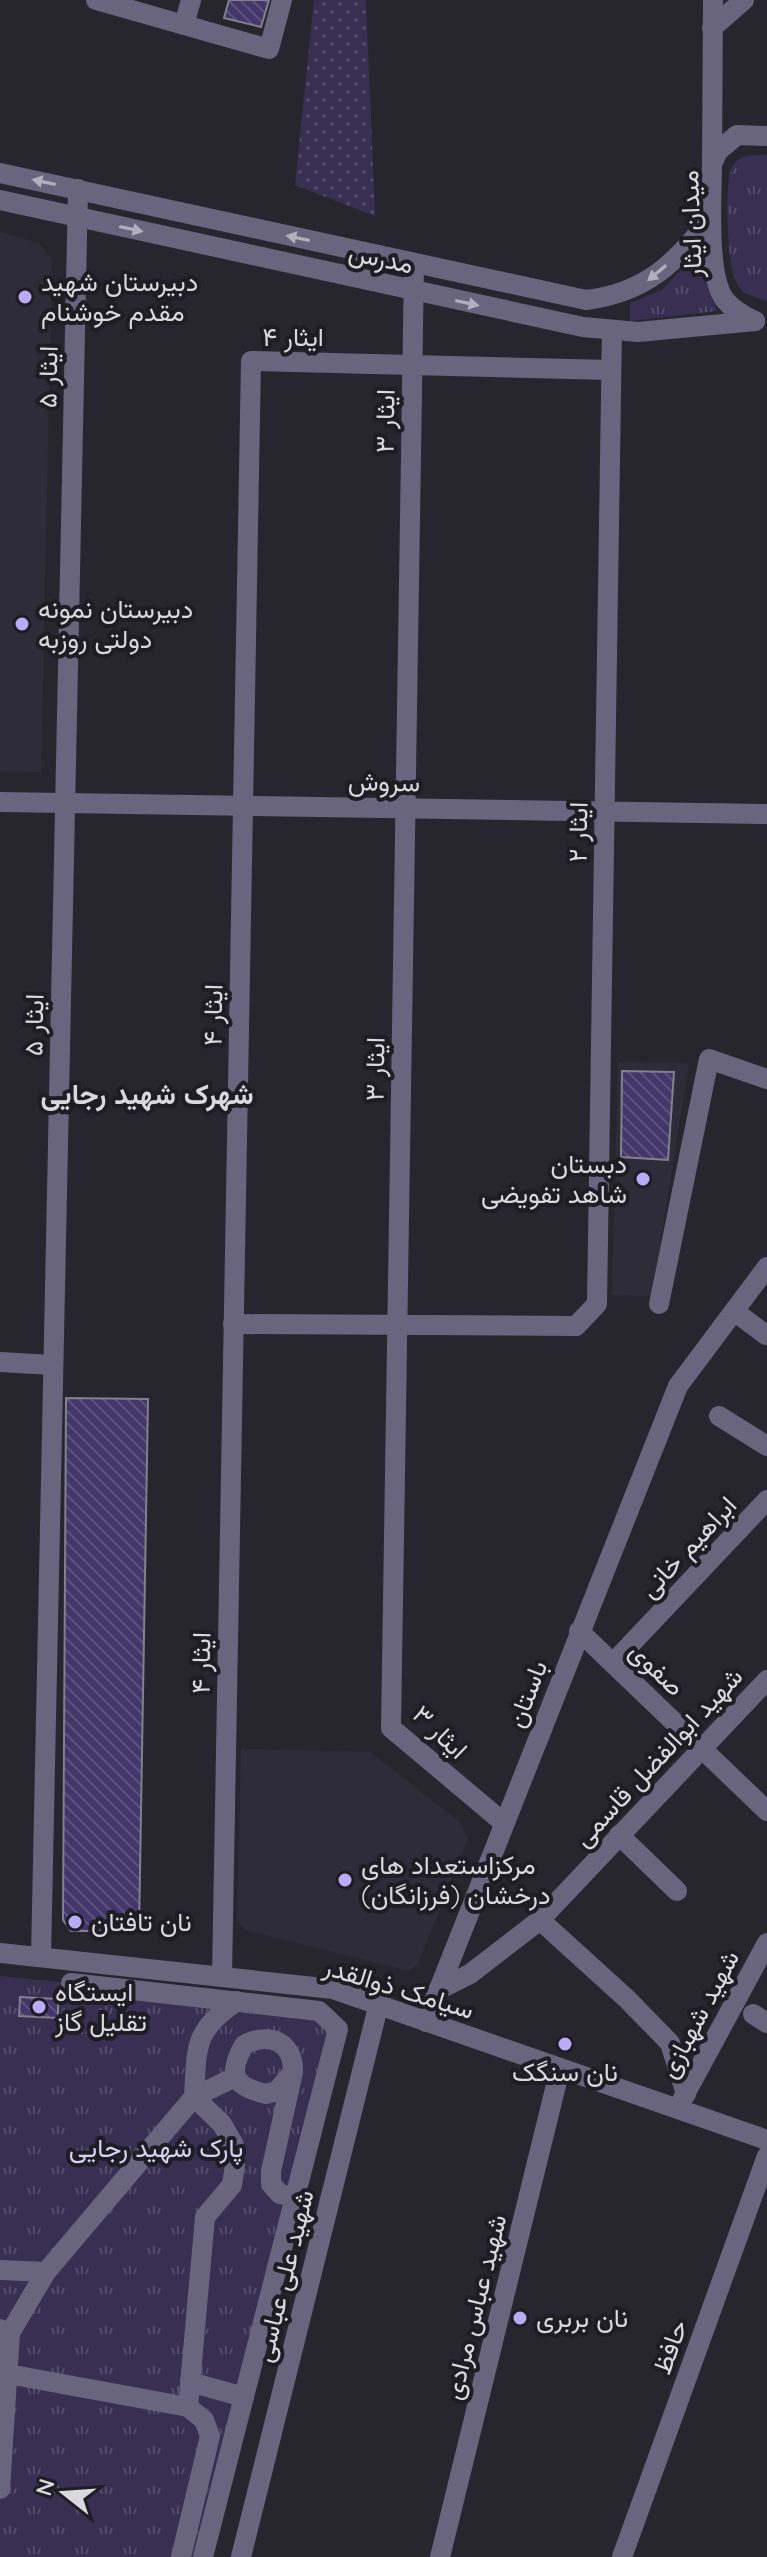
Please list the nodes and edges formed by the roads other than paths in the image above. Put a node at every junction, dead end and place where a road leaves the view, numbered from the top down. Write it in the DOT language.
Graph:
graph roads {
  1 [pos="96,0"];
  2 [pos="191,0"];
  3 [pos="282,0"];
  4 [pos="713,0"];
  5 [pos="744,0"];
  6 [pos="184,25"];
  7 [pos="712,28"];
  8 [pos="712,114"];
  9 [pos="737,135"];
  10 [pos="767,136"];
  11 [pos="712,164"];
  12 [pos="0,173"];
  13 [pos="78,189"];
  14 [pos="0,200"];
  15 [pos="78,218"];
  16 [pos="711,218"];
  17 [pos="414,264"];
  18 [pos="413,292"];
  19 [pos="761,321"];
  20 [pos="612,330"];
  21 [pos="412,365"];
  22 [pos="611,370"];
  23 [pos="0,802"];
  24 [pos="65,803"];
  25 [pos="243,806"];
  26 [pos="405,808"];
  27 [pos="604,811"];
  28 [pos="767,814"];
  29 [pos="767,1079"];
  30 [pos="767,1267"];
  31 [pos="659,1304"];
  32 [pos="734,1311"];
  33 [pos="233,1324"];
  34 [pos="397,1325"];
  35 [pos="766,1335"];
  36 [pos="0,1362"];
  37 [pos="52,1365"];
  38 [pos="719,1416"];
  39 [pos="767,1446"];
  40 [pos="767,1500"];
  41 [pos="579,1631"];
  42 [pos="613,1663"];
  43 [pos="767,1680"];
  44 [pos="701,1747"];
  45 [pos="767,1811"];
  46 [pos="504,1823"];
  47 [pos="619,1835"];
  48 [pos="677,1891"];
  49 [pos="540,1920"];
  50 [pos="767,1943"];
  51 [pos="0,1953"];
  52 [pos="41,1957"];
  53 [pos="222,1976"];
  54 [pos="71,1983"];
  55 [pos="438,1990"];
  56 [pos="237,2001"];
  57 [pos="280,2006"];
  58 [pos="378,2007"];
  59 [pos="426,2022"];
  60 [pos="272,2040"];
  61 [pos="560,2069"];
  62 [pos="293,2072"];
  63 [pos="235,2077"];
  64 [pos="194,2097"];
  65 [pos="681,2102"];
  66 [pos="767,2140"];
  67 [pos="767,2156"];
  68 [pos="295,2197"];
  69 [pos="0,2270"];
  70 [pos="46,2272"];
  71 [pos="5,2331"];
  72 [pos="8,2374"];
  73 [pos="190,2382"];
  74 [pos="244,2397"];
  75 [pos="188,2407"];
  76 [pos="0,2489"];
  77 [pos="181,2557"];
  78 [pos="203,2557"];
  79 [pos="241,2557"];
  80 [pos="440,2557"];
  81 [pos="622,2557"];
  1 -- 6 [label="street"];
  2 -- 6 [label="street"];
  3 -- 6 [label="street"];
  4 -- 7 [label="street"];
  5 -- 7 [label="street"];
  7 -- 8 [label="street"];
  8 -- 9 [label="street"];
  8 -- 11 [label="street"];
  9 -- 10 [label="street"];
  9 -- 11 [label="street, میدان ایثار"];
  11 -- 16 [label="street, میدان ایثار"];
  13 -- 12 [label="street, مدرس, one-way"];
  13 -- 15 [label="street, ایثار ۵"];
  17 -- 13 [label="street, مدرس, one-way"];
  14 -- 15 [label="street, مدرس"];
  15 -- 18 [label="street, مدرس, one-way"];
  15 -- 24 [label="street, ایثار ۵"];
  16 -- 17 [label="street, مدرس, one-way"];
  16 -- 19 [label="street, میدان ایثار"];
  17 -- 18 [label="street, ایثار ۳"];
  18 -- 20 [label="street, مدرس, one-way"];
  18 -- 21 [label="street, ایثار ۳"];
  19 -- 20 [label="street, مدرس"];
  20 -- 22 [label="street, ایثار ۲"];
  21 -- 22 [label="street"];
  21 -- 25 [label="street, ایثار ۴"];
  21 -- 26 [label="street, ایثار ۳"];
  22 -- 27 [label="street, ایثار ۲"];
  23 -- 24 [label="street, سروش"];
  24 -- 25 [label="street, سروش"];
  24 -- 37 [label="street, ایثار ۵"];
  25 -- 26 [label="street, سروش"];
  25 -- 33 [label="street, ایثار ۴"];
  26 -- 27 [label="street, سروش"];
  26 -- 34 [label="street, ایثار ۳"];
  27 -- 28 [label="street, سروش"];
  27 -- 34 [label="street, ایثار ۲"];
  29 -- 31 [label="street"];
  30 -- 32 [label="street, باستان"];
  32 -- 35 [label="street"];
  32 -- 41 [label="street, باستان"];
  33 -- 34 [label="street"];
  33 -- 53 [label="street, ایثار ۴"];
  34 -- 46 [label="street, ایثار ۳"];
  36 -- 37 [label="street"];
  37 -- 52 [label="street, ایثار ۵"];
  38 -- 39 [label="street"];
  40 -- 42 [label="street, ابراهیم خانی"];
  41 -- 42 [label="street, صفوی"];
  41 -- 46 [label="street, باستان"];
  42 -- 44 [label="street, صفوی"];
  43 -- 44 [label="street, شهید ابوالفضل قاسمی"];
  44 -- 45 [label="street, صفوی"];
  44 -- 47 [label="street, شهید ابوالفضل قاسمی"];
  46 -- 55 [label="street, باستان"];
  47 -- 48 [label="street"];
  47 -- 49 [label="street, شهید ابوالفضل قاسمی"];
  49 -- 55 [label="street, شهید ابوالفضل قاسمی"];
  49 -- 65 [label="street"];
  50 -- 65 [label="street, شهید شهبازی"];
  51 -- 52 [label="street, سیامک ذوالقدر"];
  52 -- 53 [label="street, سیامک ذوالقدر"];
  53 -- 58 [label="street, سیامک ذوالقدر"];
  54 -- 56 [label="street"];
  55 -- 59 [label="street, باستان"];
  56 -- 57 [label="street"];
  56 -- 64 [label="street"];
  57 -- 60 [label="street"];
  57 -- 68 [label="street"];
  58 -- 59 [label="street, سیامک ذوالقدر"];
  58 -- 79 [label="street, شهید علی عباسی"];
  59 -- 61 [label="street, سیامک ذوالقدر"];
  60 -- 62 [label="street"];
  60 -- 63 [label="street"];
  61 -- 65 [label="street, سیامک ذوالقدر"];
  61 -- 80 [label="street, شهید عباس مرادی"];
  62 -- 63 [label="street"];
  62 -- 68 [label="street"];
  63 -- 64 [label="street"];
  64 -- 70 [label="street"];
  64 -- 73 [label="street"];
  65 -- 66 [label="street, سیامک ذوالقدر"];
  67 -- 81 [label="street, حافظ"];
  68 -- 74 [label="street"];
  69 -- 70 [label="street"];
  70 -- 71 [label="street"];
  71 -- 72 [label="street"];
  72 -- 75 [label="street"];
  72 -- 76 [label="street"];
  73 -- 74 [label="street"];
  73 -- 75 [label="street"];
  74 -- 78 [label="street"];
  75 -- 77 [label="street"];
}
